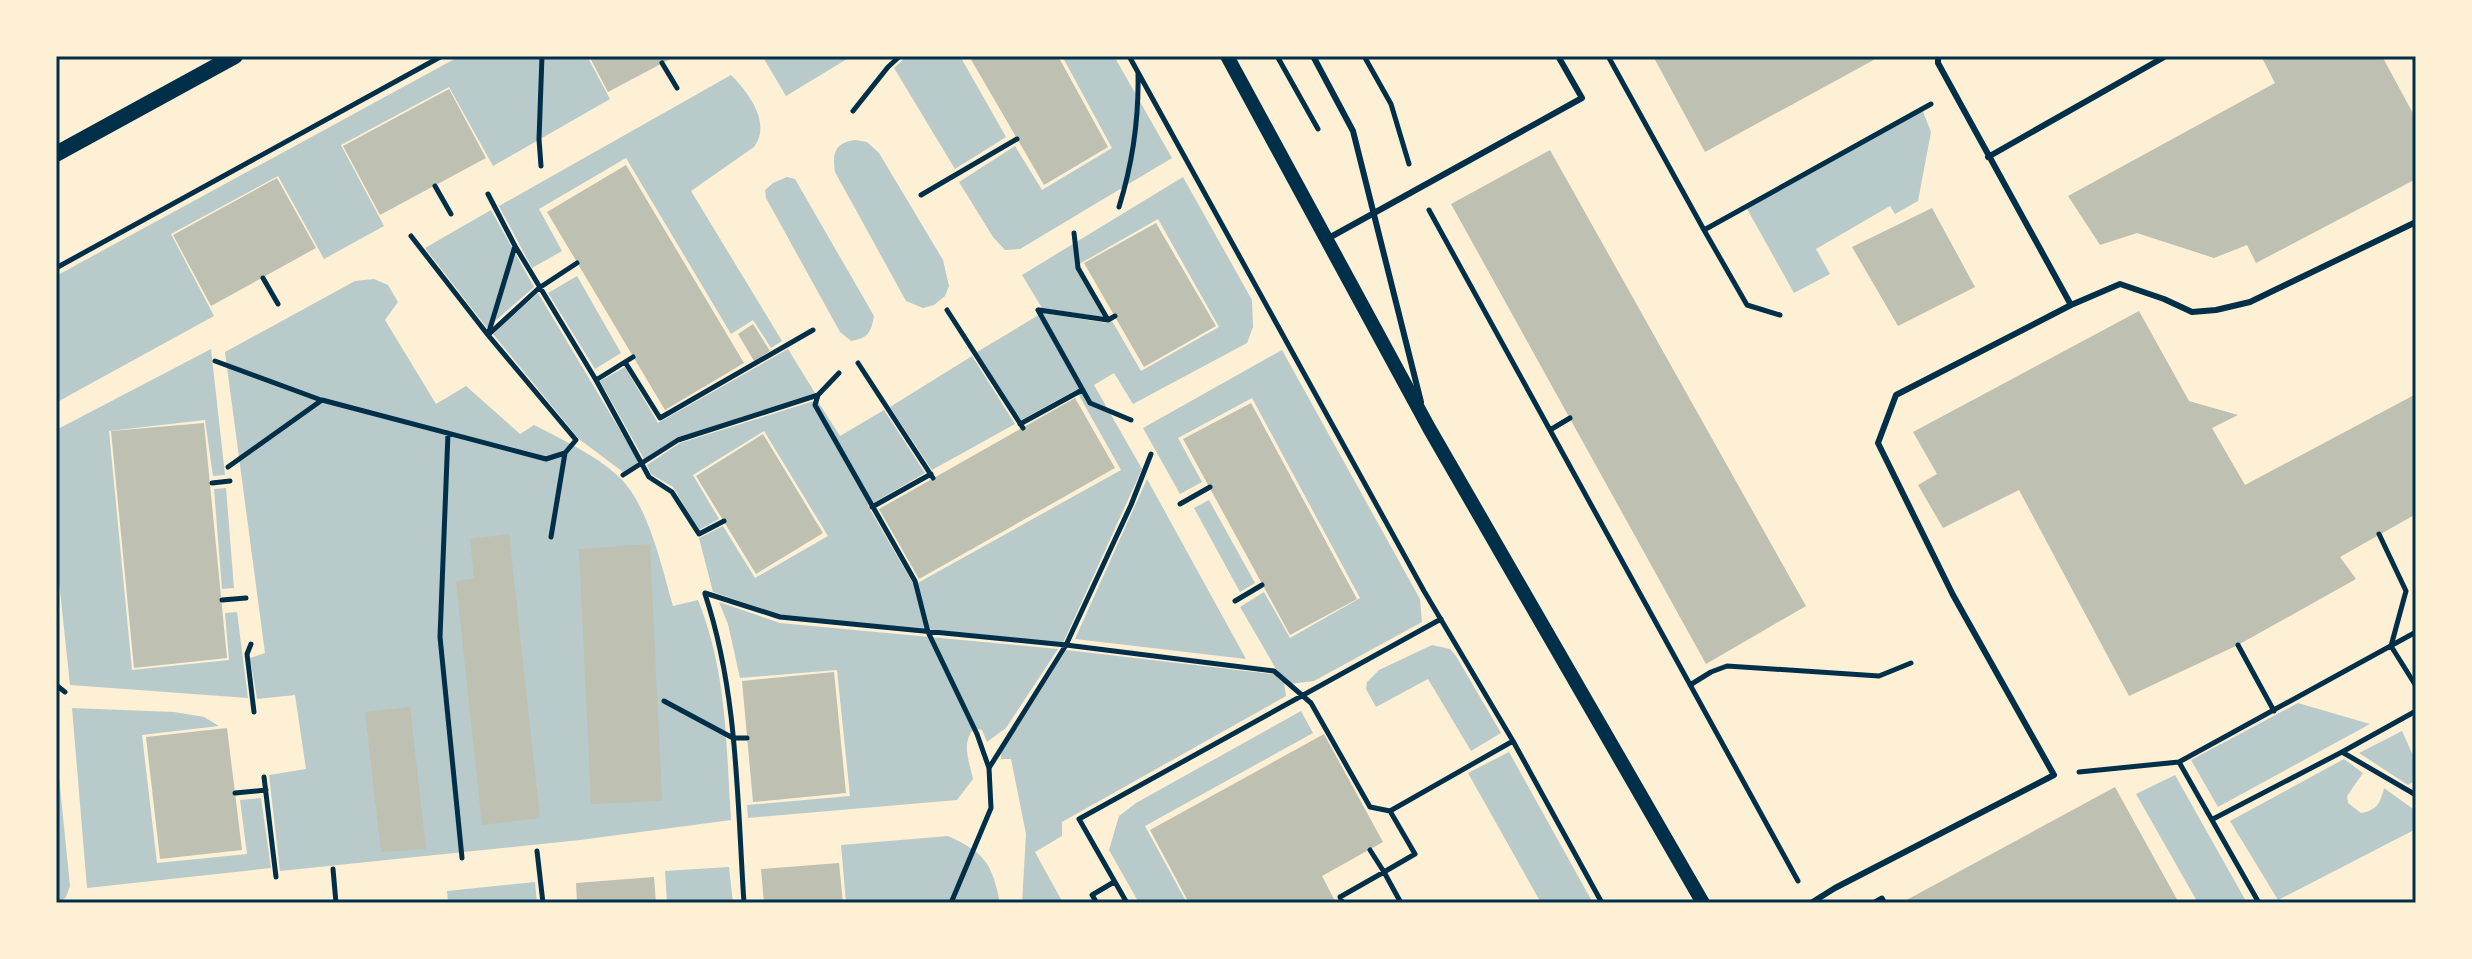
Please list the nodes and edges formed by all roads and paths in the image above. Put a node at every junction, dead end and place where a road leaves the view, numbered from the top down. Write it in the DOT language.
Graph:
graph roads {
  1 [pos="235,56"];
  2 [pos="442,56"];
  3 [pos="542,56"];
  4 [pos="900,56"];
  5 [pos="1129,56"];
  6 [pos="1227,56"];
  7 [pos="1277,56"];
  8 [pos="1313,56"];
  9 [pos="1364,56"];
  10 [pos="1558,56"];
  11 [pos="1608,56"];
  12 [pos="1938,56"];
  13 [pos="2166,56"];
  14 [pos="662,63"];
  15 [pos="1138,72"];
  16 [pos="677,88"];
  17 [pos="1953,92"];
  18 [pos="853,111"];
  19 [pos="1318,129"];
  20 [pos="1017,139"];
  21 [pos="56,154"];
  22 [pos="1988,157"];
  23 [pos="541,166"];
  24 [pos="435,186"];
  25 [pos="1417,188"];
  26 [pos="488,194"];
  27 [pos="921,195"];
  28 [pos="1119,207"];
  29 [pos="1374,212"];
  30 [pos="451,214"];
  31 [pos="2416,222"];
  32 [pos="1704,230"];
  33 [pos="1074,233"];
  34 [pos="411,236"];
  35 [pos="1327,239"];
  36 [pos="515,246"];
  37 [pos="577,263"];
  38 [pos="56,268"];
  39 [pos="263,278"];
  40 [pos="539,288"];
  41 [pos="278,304"];
  42 [pos="2071,305"];
  43 [pos="947,310"];
  44 [pos="1780,315"];
  45 [pos="1115,316"];
  46 [pos="1108,320"];
  47 [pos="813,330"];
  48 [pos="488,335"];
  49 [pos="633,357"];
  50 [pos="215,361"];
  51 [pos="625,362"];
  52 [pos="858,363"];
  53 [pos="839,373"];
  54 [pos="596,380"];
  55 [pos="1082,390"];
  56 [pos="818,395"];
  57 [pos="322,400"];
  58 [pos="1570,418"];
  59 [pos="1131,420"];
  60 [pos="1429,428"];
  61 [pos="1550,430"];
  62 [pos="448,433"];
  63 [pos="565,453"];
  64 [pos="1151,454"];
  65 [pos="642,462"];
  66 [pos="228,467"];
  67 [pos="623,475"];
  68 [pos="230,481"];
  69 [pos="212,483"];
  70 [pos="1210,487"];
  71 [pos="1180,504"];
  72 [pos="872,507"];
  73 [pos="724,521"];
  74 [pos="2379,534"];
  75 [pos="551,537"];
  76 [pos="1262,585"];
  77 [pos="246,598"];
  78 [pos="222,600"];
  79 [pos="1235,601"];
  80 [pos="1441,619"];
  81 [pos="928,632"];
  82 [pos="2416,632"];
  83 [pos="251,644"];
  84 [pos="1066,645"];
  85 [pos="2238,645"];
  86 [pos="2391,646"];
  87 [pos="1911,663"];
  88 [pos="56,685"];
  89 [pos="1690,685"];
  90 [pos="2416,686"];
  91 [pos="65,692"];
  92 [pos="1303,696"];
  93 [pos="664,701"];
  94 [pos="2274,711"];
  95 [pos="2416,711"];
  96 [pos="254,712"];
  97 [pos="733,738"];
  98 [pos="747,738"];
  99 [pos="1513,741"];
  100 [pos="2342,752"];
  101 [pos="2179,762"];
  102 [pos="989,768"];
  103 [pos="2054,775"];
  104 [pos="264,777"];
  105 [pos="266,790"];
  106 [pos="235,793"];
  107 [pos="2416,795"];
  108 [pos="1390,811"];
  109 [pos="2213,819"];
  110 [pos="1370,850"];
  111 [pos="537,851"];
  112 [pos="462,858"];
  113 [pos="333,869"];
  114 [pos="1384,872"];
  115 [pos="276,877"];
  116 [pos="1115,882"];
  117 [pos="1802,889"];
  118 [pos="336,903"];
  119 [pos="543,903"];
  120 [pos="744,903"];
  121 [pos="951,903"];
  122 [pos="1100,903"];
  123 [pos="1127,903"];
  124 [pos="1343,903"];
  125 [pos="1401,903"];
  126 [pos="1602,903"];
  127 [pos="1703,903"];
  128 [pos="1811,903"];
  129 [pos="1873,903"];
  130 [pos="1885,903"];
  131 [pos="2259,903"];
  1 -- 21 [label="main road"];
  2 -- 38 [label="path"];
  3 -- 23 [label="path"];
  4 -- 18 [label="path"];
  5 -- 15 [label="path"];
  6 -- 35 [label="street"];
  7 -- 19 [label="path"];
  8 -- 29 [label="lane"];
  9 -- 25 [label="path"];
  10 -- 25 [label="lane"];
  11 -- 32 [label="path"];
  12 -- 17 [label="lane"];
  13 -- 22 [label="lane"];
  14 -- 16 [label="path"];
  15 -- 28 [label="path"];
  15 -- 80 [label="path"];
  17 -- 22 [label="lane"];
  17 -- 32 [label="path"];
  20 -- 27 [label="path"];
  22 -- 42 [label="lane"];
  24 -- 30 [label="path"];
  25 -- 29 [label="lane"];
  25 -- 61 [label="path"];
  26 -- 36 [label="path"];
  29 -- 35 [label="lane"];
  29 -- 60 [label="lane"];
  31 -- 42 [label="lane"];
  32 -- 44 [label="path"];
  33 -- 46 [label="path"];
  34 -- 48 [label="path"];
  35 -- 60 [label="street"];
  36 -- 40 [label="path"];
  36 -- 48 [label="path"];
  37 -- 40 [label="path"];
  39 -- 41 [label="path"];
  40 -- 48 [label="path"];
  40 -- 54 [label="path"];
  42 -- 103 [label="lane"];
  43 -- 55 [label="path"];
  45 -- 46 [label="path"];
  46 -- 55 [label="path"];
  47 -- 51 [label="path"];
  48 -- 63 [label="path"];
  49 -- 51 [label="path"];
  50 -- 57 [label="path"];
  51 -- 54 [label="path"];
  52 -- 72 [label="path"];
  53 -- 56 [label="path"];
  54 -- 65 [label="path"];
  55 -- 59 [label="path"];
  56 -- 65 [label="path"];
  56 -- 72 [label="path"];
  57 -- 62 [label="path"];
  57 -- 66 [label="path"];
  58 -- 61 [label="path"];
  60 -- 127 [label="street"];
  61 -- 89 [label="path"];
  62 -- 63 [label="path"];
  62 -- 112 [label="path"];
  63 -- 75 [label="path"];
  64 -- 84 [label="path"];
  65 -- 67 [label="path"];
  65 -- 73 [label="path"];
  68 -- 69 [label="path"];
  70 -- 71 [label="path"];
  72 -- 81 [label="path"];
  74 -- 86 [label="path"];
  76 -- 79 [label="path"];
  77 -- 78 [label="path"];
  80 -- 92 [label="path"];
  80 -- 99 [label="path"];
  81 -- 84 [label="path"];
  81 -- 97 [label="path"];
  81 -- 102 [label="path"];
  82 -- 86 [label="path"];
  83 -- 96 [label="path"];
  84 -- 92 [label="path"];
  84 -- 102 [label="path"];
  85 -- 94 [label="path"];
  86 -- 90 [label="path"];
  86 -- 94 [label="path"];
  87 -- 89 [label="path"];
  88 -- 91 [label="path"];
  89 -- 117 [label="path"];
  92 -- 108 [label="path"];
  92 -- 116 [label="path"];
  93 -- 97 [label="path"];
  94 -- 101 [label="path"];
  95 -- 100 [label="path"];
  97 -- 98 [label="path"];
  97 -- 120 [label="path"];
  99 -- 108 [label="path"];
  99 -- 126 [label="path"];
  100 -- 107 [label="path"];
  100 -- 109 [label="path"];
  101 -- 103 [label="path"];
  101 -- 109 [label="path"];
  102 -- 121 [label="path"];
  103 -- 128 [label="lane"];
  104 -- 105 [label="path"];
  105 -- 106 [label="path"];
  105 -- 115 [label="path"];
  108 -- 114 [label="path"];
  109 -- 131 [label="path"];
  110 -- 114 [label="path"];
  111 -- 119 [label="path"];
  113 -- 118 [label="path"];
  114 -- 124 [label="path"];
  114 -- 125 [label="path"];
  116 -- 122 [label="path"];
  116 -- 123 [label="path"];
  129 -- 130 [label="path"];
}
